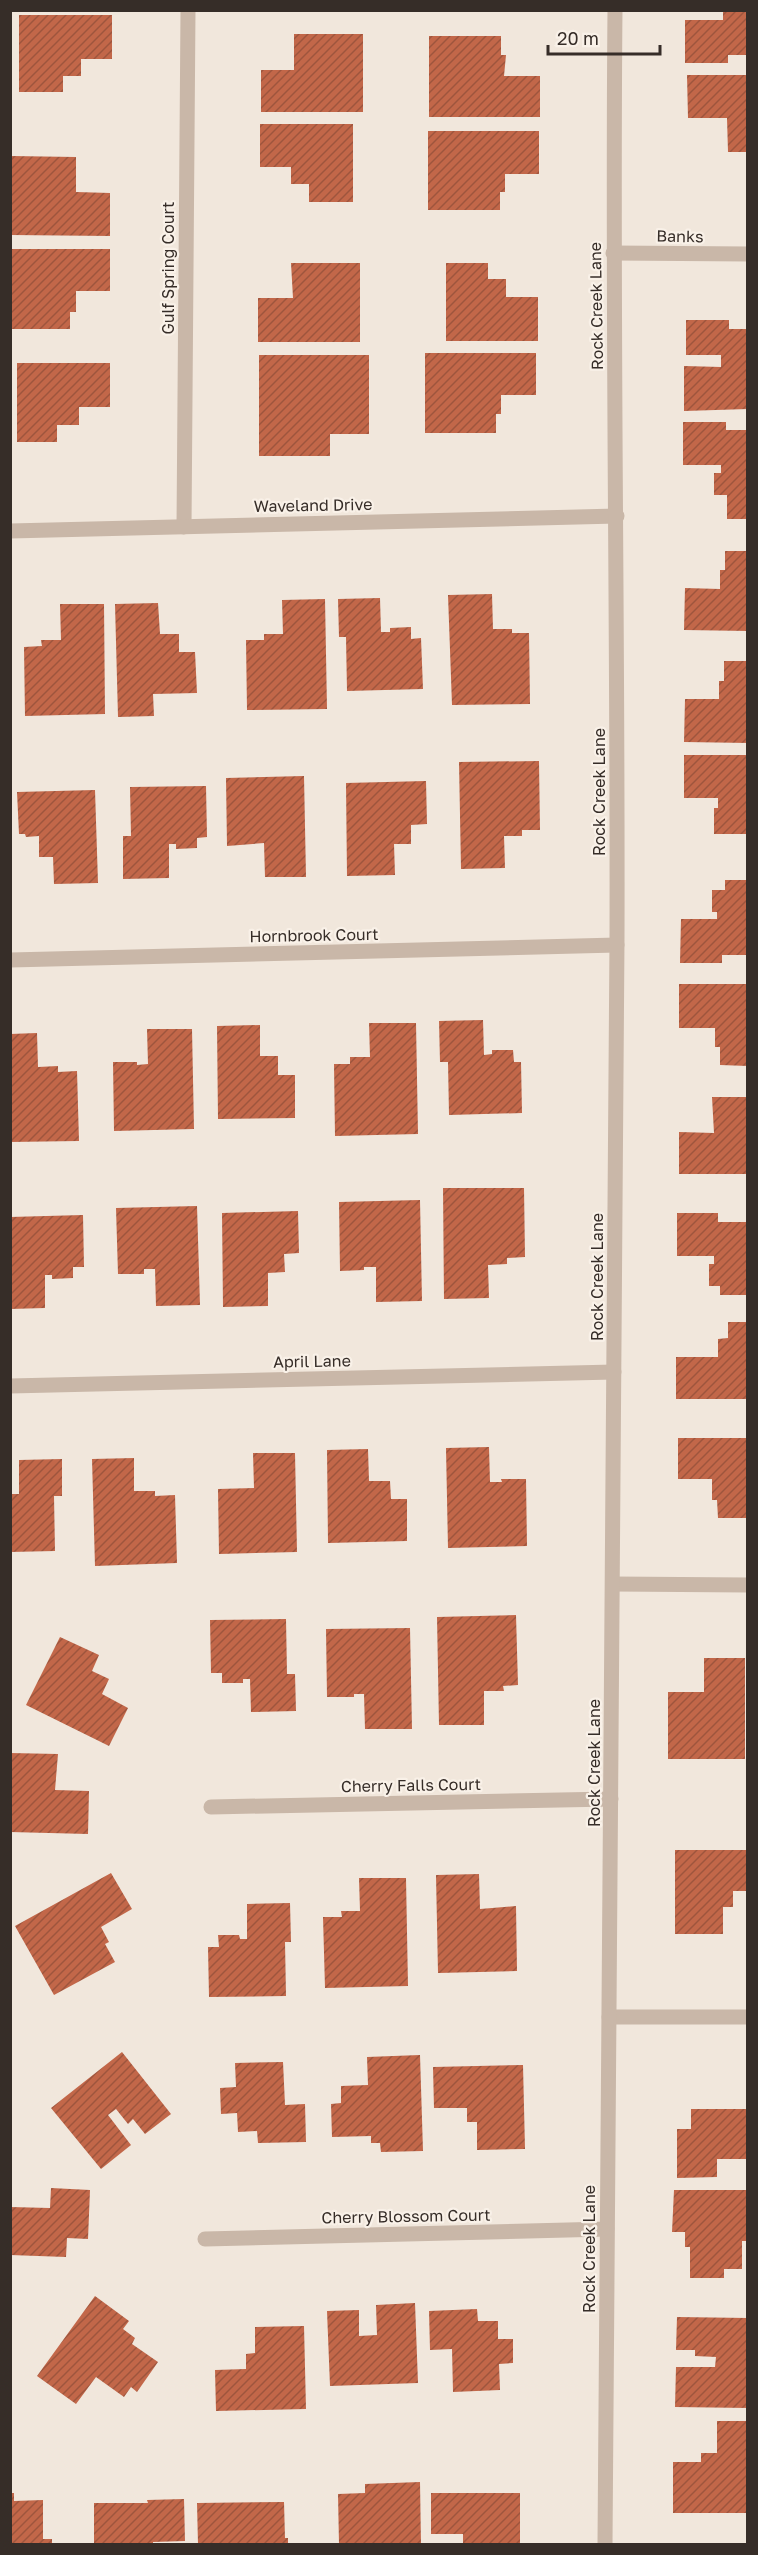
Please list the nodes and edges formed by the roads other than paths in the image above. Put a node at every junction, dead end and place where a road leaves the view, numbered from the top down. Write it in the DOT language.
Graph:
graph roads {
  1 [pos="188,10"];
  2 [pos="615,10"];
  3 [pos="613,253"];
  4 [pos="747,254"];
  5 [pos="617,516"];
  6 [pos="184,527"];
  7 [pos="10,531"];
  8 [pos="618,945"];
  9 [pos="10,960"];
  10 [pos="614,1372"];
  11 [pos="10,1386"];
  12 [pos="613,1584"];
  13 [pos="747,1585"];
  14 [pos="611,1799"];
  15 [pos="211,1808"];
  16 [pos="747,2017"];
  17 [pos="609,2018"];
  18 [pos="607,2229"];
  19 [pos="205,2239"];
  20 [pos="605,2544"];
  1 -- 6 [label="street, Gulf Spring Court"];
  2 -- 3 [label="street, Rock Creek Lane"];
  3 -- 4 [label="street, Banks"];
  3 -- 5 [label="street, Rock Creek Lane"];
  5 -- 6 [label="street, Waveland Drive"];
  5 -- 8 [label="street, Rock Creek Lane"];
  6 -- 7 [label="street, Waveland Drive"];
  8 -- 9 [label="street, Hornbrook Court"];
  8 -- 10 [label="street, Rock Creek Lane"];
  10 -- 11 [label="street, April Lane"];
  10 -- 12 [label="street, Rock Creek Lane"];
  12 -- 13 [label="street"];
  12 -- 14 [label="street, Rock Creek Lane"];
  14 -- 15 [label="street, Cherry Falls Court"];
  14 -- 17 [label="street, Rock Creek Lane"];
  16 -- 17 [label="street"];
  17 -- 18 [label="street, Rock Creek Lane"];
  18 -- 19 [label="street, Cherry Blossom Court"];
  18 -- 20 [label="street, Rock Creek Lane"];
}
